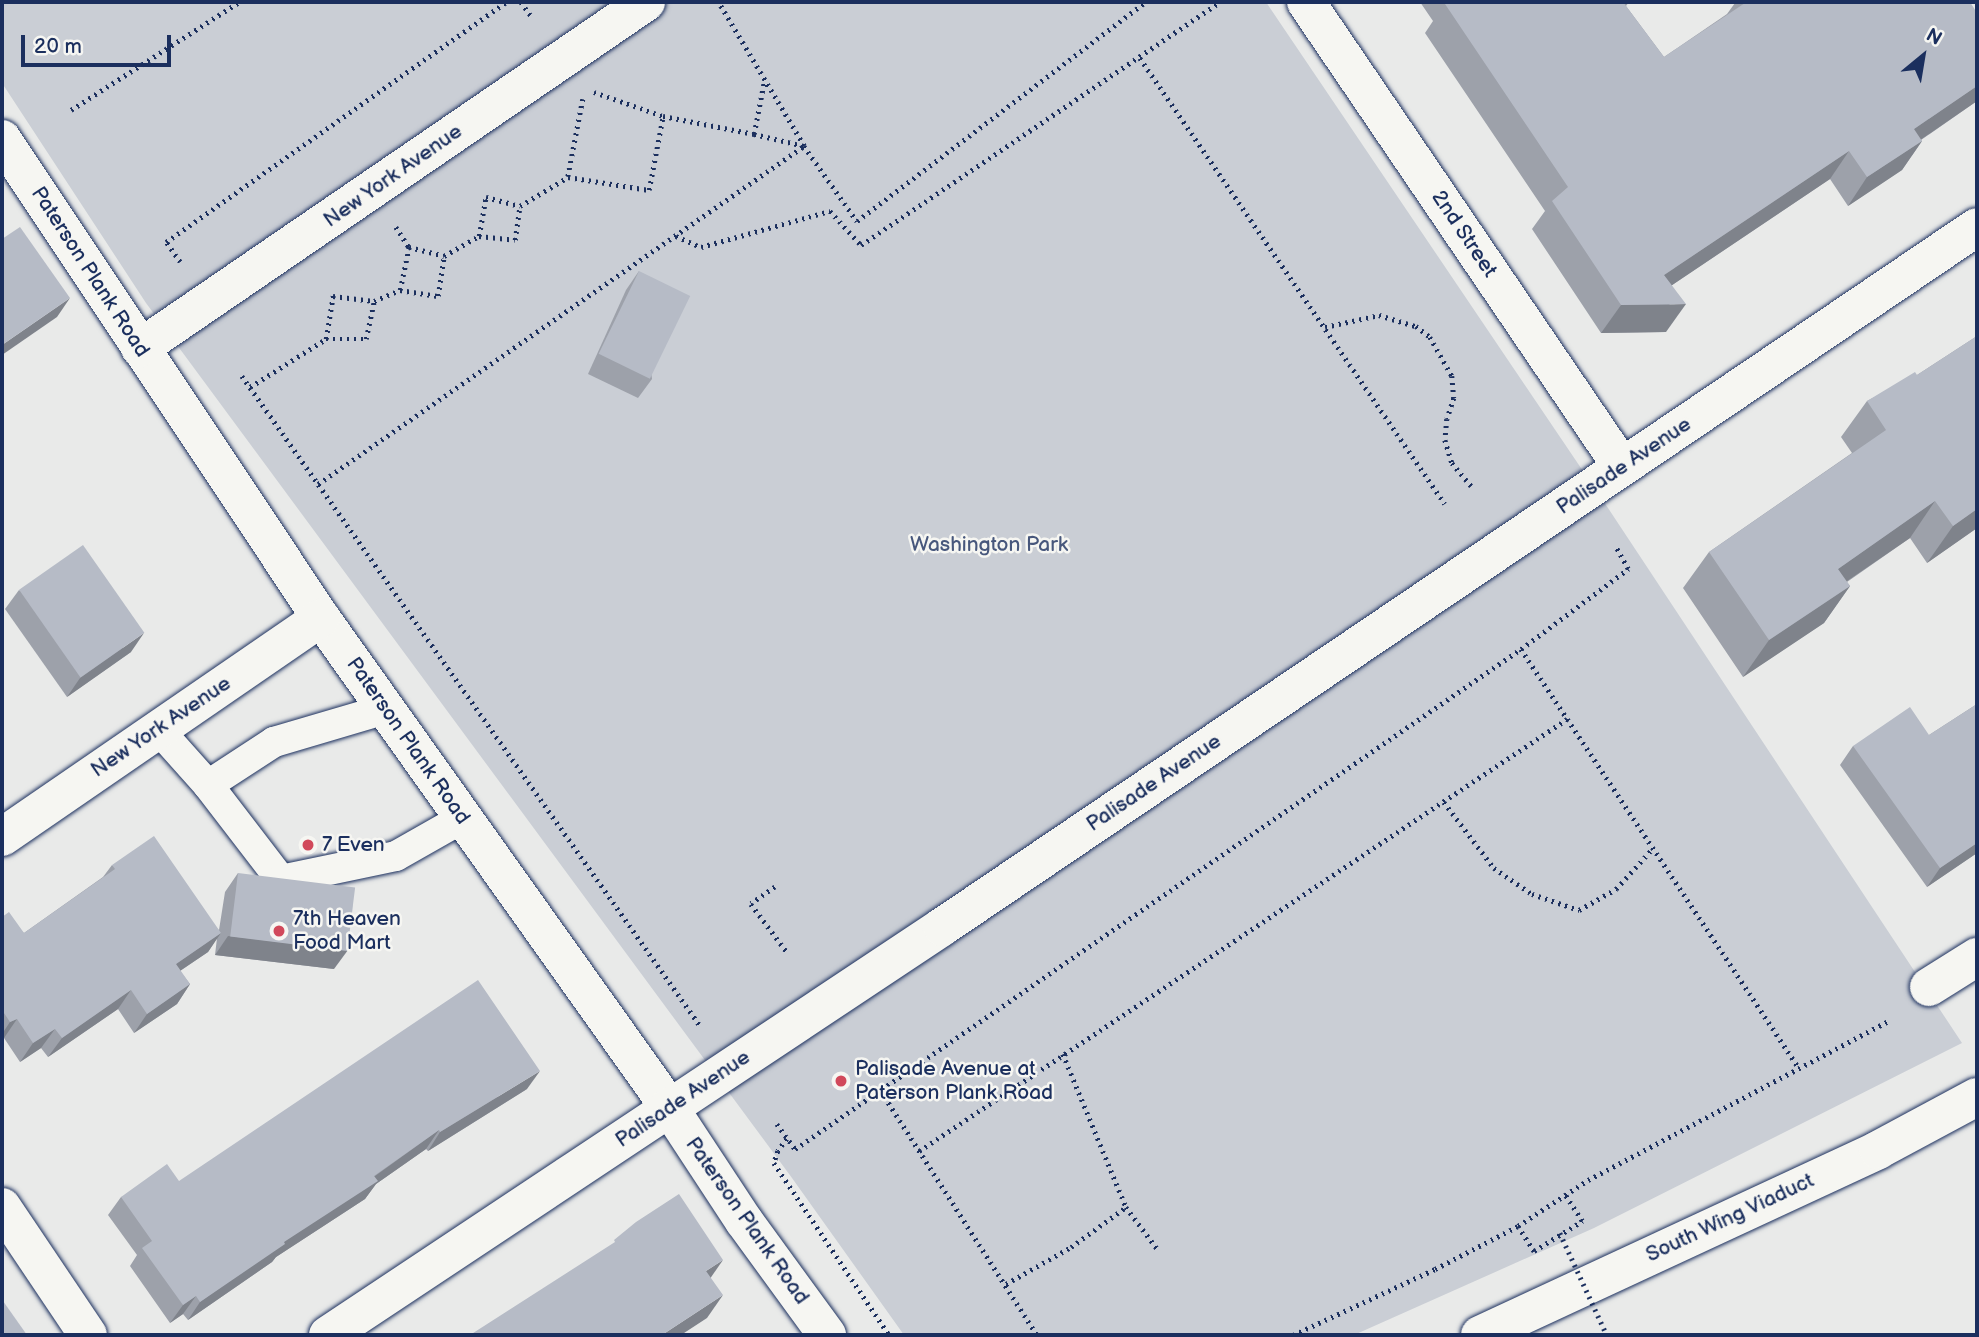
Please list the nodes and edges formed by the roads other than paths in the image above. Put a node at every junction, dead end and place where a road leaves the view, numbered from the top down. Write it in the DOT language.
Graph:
graph roads {
  1 [pos="646,2"];
  2 [pos="1306,2"];
  3 [pos="2,139"];
  4 [pos="1977,227"];
  5 [pos="140,348"];
  6 [pos="1622,467"];
  7 [pos="321,618"];
  8 [pos="386,709"];
  9 [pos="158,729"];
  10 [pos="208,785"];
  11 [pos="463,818"];
  12 [pos="2,837"];
  13 [pos="1977,957"];
  14 [pos="1929,987"];
  15 [pos="1977,1097"];
  16 [pos="669,1107"];
  17 [pos="2,1207"];
  18 [pos="88,1335"];
  19 [pos="328,1335"];
  20 [pos="827,1335"];
  21 [pos="1480,1335"];
  1 -- 5 [label="main road, New York Avenue"];
  2 -- 6 [label="main road, 2nd Street"];
  3 -- 5 [label="main road, Paterson Plank Road"];
  4 -- 6 [label="main road, Palisade Avenue"];
  5 -- 7 [label="main road, Paterson Plank Road"];
  6 -- 16 [label="main road, Palisade Avenue"];
  7 -- 8 [label="main road, Paterson Plank Road"];
  7 -- 9 [label="main road, New York Avenue"];
  8 -- 10 [label="lane"];
  8 -- 11 [label="main road, Paterson Plank Road"];
  9 -- 10 [label="lane"];
  9 -- 12 [label="main road, New York Avenue"];
  10 -- 11 [label="lane"];
  11 -- 16 [label="main road, Paterson Plank Road"];
  13 -- 14 [label="main road"];
  15 -- 21 [label="main road, South Wing Viaduct"];
  16 -- 19 [label="main road, Palisade Avenue"];
  16 -- 20 [label="main road, Paterson Plank Road"];
  17 -- 18 [label="main road"];
}
